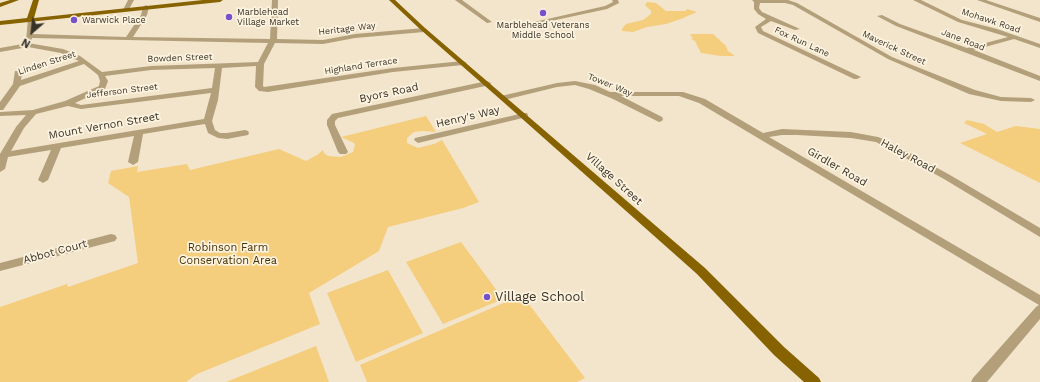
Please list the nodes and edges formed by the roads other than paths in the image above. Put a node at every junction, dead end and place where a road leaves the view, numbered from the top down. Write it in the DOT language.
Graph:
graph roads {
  1 [pos="16,0"];
  2 [pos="36,0"];
  3 [pos="131,0"];
  4 [pos="220,0"];
  5 [pos="275,0"];
  6 [pos="392,0"];
  7 [pos="458,0"];
  8 [pos="615,0"];
  9 [pos="916,0"];
  10 [pos="980,0"];
  11 [pos="190,1"];
  12 [pos="756,1"];
  13 [pos="0,5"];
  14 [pos="146,7"];
  15 [pos="126,10"];
  16 [pos="880,16"];
  17 [pos="771,19"];
  18 [pos="30,20"];
  19 [pos="1040,20"];
  20 [pos="489,22"];
  21 [pos="537,22"];
  22 [pos="0,23"];
  23 [pos="797,29"];
  24 [pos="424,30"];
  25 [pos="29,36"];
  26 [pos="1014,37"];
  27 [pos="128,40"];
  28 [pos="272,42"];
  29 [pos="28,45"];
  30 [pos="1040,46"];
  31 [pos="0,50"];
  32 [pos="967,50"];
  33 [pos="461,61"];
  34 [pos="84,62"];
  35 [pos="260,64"];
  36 [pos="219,66"];
  37 [pos="18,74"];
  38 [pos="101,74"];
  39 [pos="857,77"];
  40 [pos="1040,79"];
  41 [pos="487,83"];
  42 [pos="17,84"];
  43 [pos="215,90"];
  44 [pos="609,94"];
  45 [pos="504,98"];
  46 [pos="1031,100"];
  47 [pos="68,103"];
  48 [pos="0,108"];
  49 [pos="33,112"];
  50 [pos="524,115"];
  51 [pos="659,119"];
  52 [pos="208,121"];
  53 [pos="139,132"];
  54 [pos="245,133"];
  55 [pos="761,136"];
  56 [pos="418,140"];
  57 [pos="57,146"];
  58 [pos="343,152"];
  59 [pos="4,155"];
  60 [pos="133,162"];
  61 [pos="0,169"];
  62 [pos="43,180"];
  63 [pos="1040,233"];
  64 [pos="111,238"];
  65 [pos="0,267"];
  66 [pos="1040,301"];
  67 [pos="1040,310"];
  68 [pos="814,382"];
  69 [pos="978,382"];
  1 -- 13 [label="main road"];
  2 -- 18 [label="main road"];
  3 -- 15 [label="street"];
  4 -- 11 [label="main road"];
  5 -- 28 [label="street"];
  6 -- 24 [label="main road, Village Street"];
  7 -- 20 [label="street"];
  8 -- 21 [label="street"];
  9 -- 26 [label="street, Mohawk Road"];
  10 -- 19 [label="street"];
  11 -- 14 [label="main road"];
  12 -- 17 [label="street"];
  12 -- 46 [label="street, Maverick Street"];
  14 -- 15 [label="main road"];
  14 -- 27 [label="street"];
  15 -- 18 [label="main road"];
  16 -- 32 [label="street, Jane Road"];
  17 -- 23 [label="street"];
  17 -- 39 [label="street, Fox Run Lane"];
  18 -- 22 [label="main road"];
  18 -- 25 [label="street"];
  24 -- 28 [label="street, Heritage Way"];
  24 -- 33 [label="main road, Village Street"];
  25 -- 27 [label="street, Heritage Way"];
  25 -- 29 [label="street"];
  26 -- 30 [label="street, Mohawk Road"];
  26 -- 32 [label="street"];
  27 -- 28 [label="street, Heritage Way"];
  28 -- 35 [label="street"];
  29 -- 31 [label="street"];
  29 -- 34 [label="street"];
  32 -- 40 [label="street, Jane Road"];
  33 -- 35 [label="street, Highland Terrace"];
  33 -- 41 [label="main road, Village Street"];
  34 -- 38 [label="street"];
  34 -- 42 [label="street, Linden Street"];
  35 -- 36 [label="street, Bowden Street"];
  36 -- 38 [label="street, Bowden Street"];
  36 -- 43 [label="street"];
  37 -- 42 [label="street, Linden Street"];
  38 -- 47 [label="street"];
  41 -- 45 [label="main road, Village Street"];
  41 -- 58 [label="street, Byors Road"];
  42 -- 48 [label="street, Linden Street"];
  43 -- 47 [label="street, Jefferson Street"];
  43 -- 52 [label="street"];
  44 -- 45 [label="street, Tower Way"];
  44 -- 51 [label="street, Tower Way"];
  44 -- 55 [label="street, Girdler Road"];
  45 -- 50 [label="main road, Village Street"];
  47 -- 49 [label="street, Jefferson Street"];
  48 -- 49 [label="street, Linden Street"];
  49 -- 59 [label="street"];
  50 -- 56 [label="street, Henry's Way"];
  50 -- 68 [label="main road, Village Street"];
  52 -- 53 [label="street, Mount Vernon Street"];
  52 -- 54 [label="street"];
  53 -- 57 [label="street, Mount Vernon Street"];
  53 -- 60 [label="street"];
  55 -- 63 [label="street, Haley Road"];
  55 -- 66 [label="street, Girdler Road"];
  57 -- 59 [label="street, Mount Vernon Street"];
  57 -- 62 [label="street"];
  59 -- 61 [label="street"];
  64 -- 65 [label="street, Abbot Court"];
  67 -- 69 [label="street"];
}
